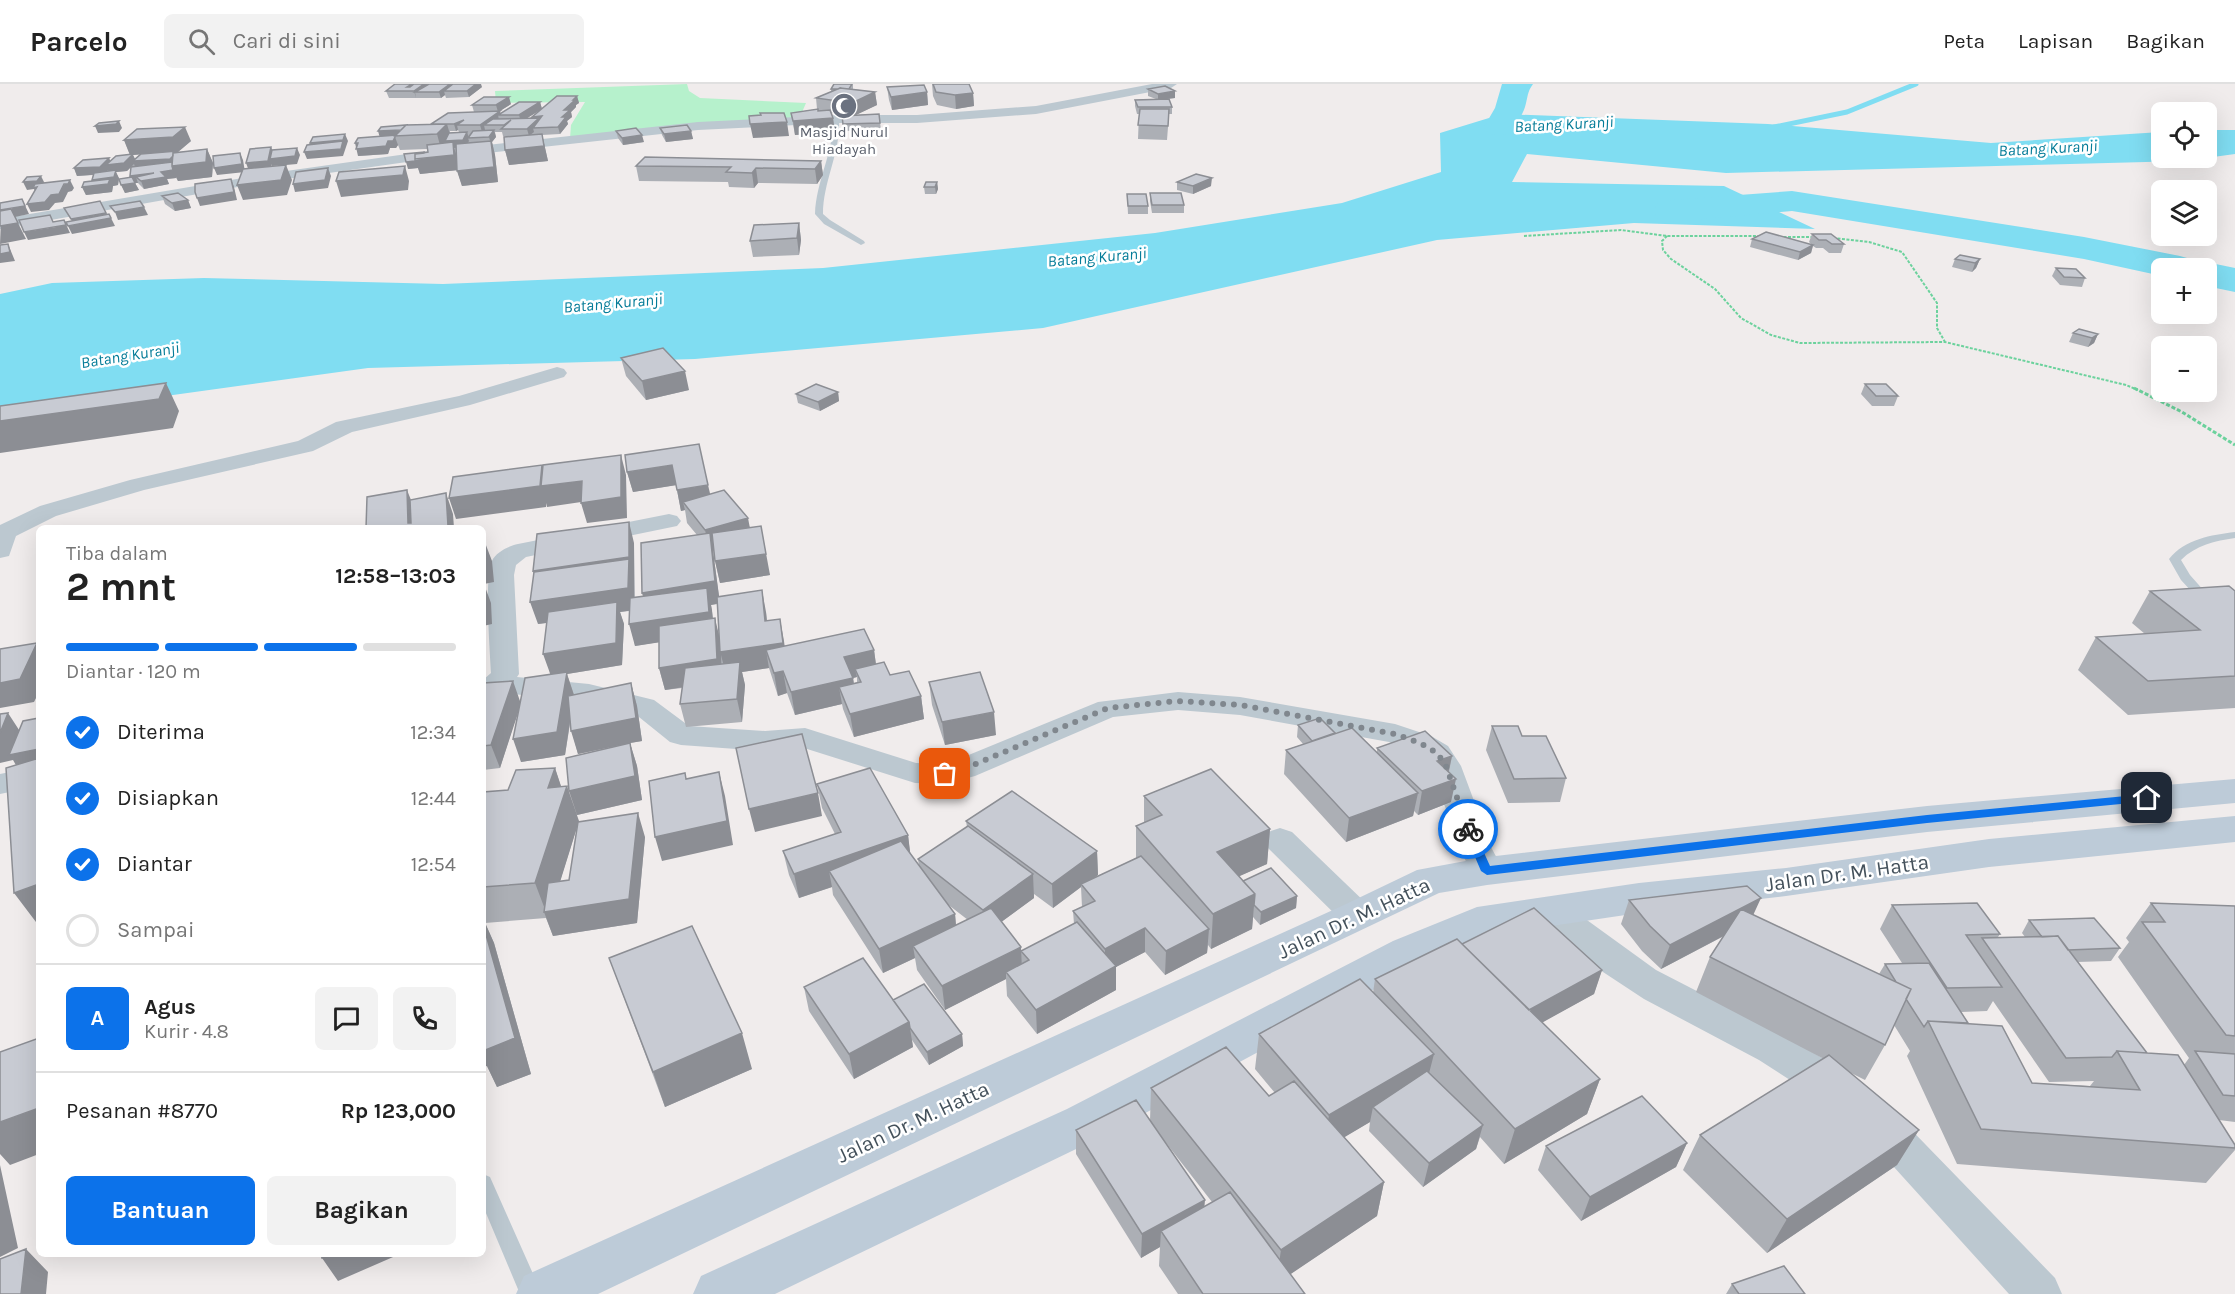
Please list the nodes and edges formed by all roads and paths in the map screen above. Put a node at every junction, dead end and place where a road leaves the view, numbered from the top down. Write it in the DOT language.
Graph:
graph roads {
  1 [pos="1171,84"];
  2 [pos="836,119"];
  3 [pos="0,224"];
  4 [pos="1524,236"];
  5 [pos="1667,236"];
  6 [pos="1817,238"];
  7 [pos="1826,238"];
  8 [pos="861,243"];
  9 [pos="1945,342"];
  10 [pos="557,373"];
  11 [pos="2235,445"];
  12 [pos="669,521"];
  13 [pos="2235,535"];
  14 [pos="0,551"];
  15 [pos="2214,608"];
  16 [pos="490,688"];
  17 [pos="36,777"];
  18 [pos="0,784"];
  19 [pos="2235,791"];
  20 [pos="2235,829"];
  21 [pos="1280,840"];
  22 [pos="1487,871"];
  23 [pos="1550,911"];
  24 [pos="1358,916"];
  25 [pos="486,1190"];
  26 [pos="531,1294"];
  27 [pos="542,1294"];
  28 [pos="719,1294"];
  29 [pos="2039,1294"];
  1 -- 2 [label="street"];
  2 -- 3 [label="street"];
  2 -- 8 [label="lane"];
  4 -- 5 [label="path"];
  5 -- 6 [label="path"];
  5 -- 9 [label="path"];
  7 -- 9 [label="path"];
  9 -- 11 [label="path"];
  10 -- 14 [label="street"];
  12 -- 16 [label="street"];
  13 -- 15 [label="lane"];
  16 -- 22 [label="street"];
  17 -- 18 [label="street"];
  19 -- 22 [label="main road, Jalan Dr. M. Hatta"];
  20 -- 23 [label="main road, Jalan Dr. M. Hatta"];
  21 -- 24 [label="street"];
  22 -- 24 [label="main road, Jalan Dr. M. Hatta"];
  23 -- 28 [label="main road, Jalan Dr. M. Hatta"];
  23 -- 29 [label="street"];
  24 -- 27 [label="main road, Jalan Dr. M. Hatta"];
  25 -- 26 [label="lane"];
}
